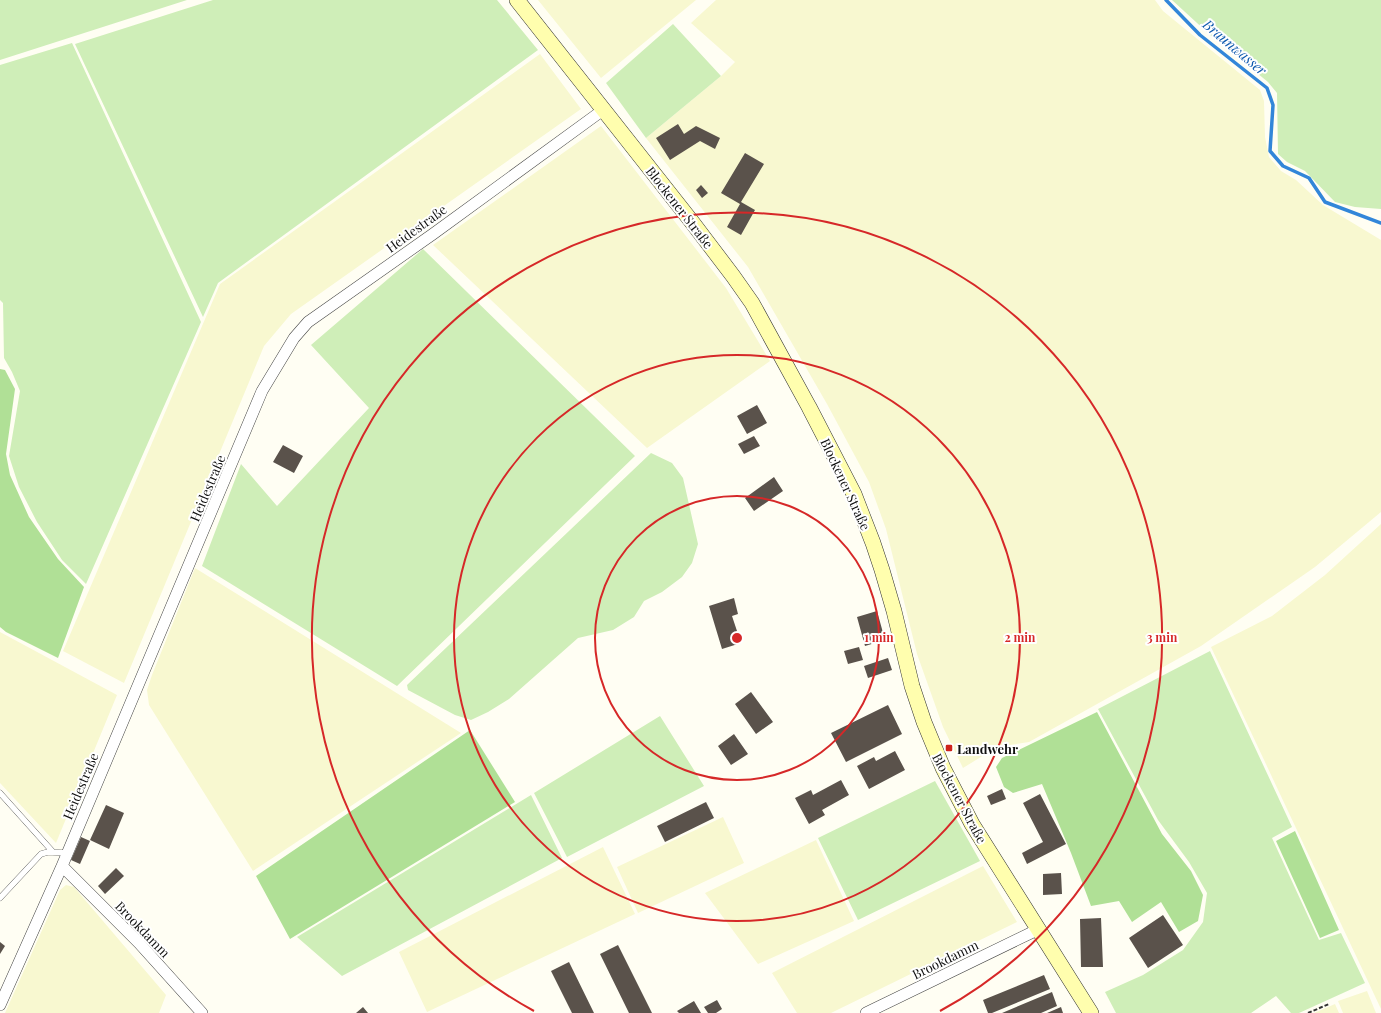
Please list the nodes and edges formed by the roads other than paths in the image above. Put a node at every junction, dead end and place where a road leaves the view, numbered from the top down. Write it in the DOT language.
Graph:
graph roads {
  1 [pos="517,0"];
  2 [pos="603,110"];
  3 [pos="0,793"];
  4 [pos="53,852"];
  5 [pos="67,853"];
  6 [pos="62,866"];
  7 [pos="0,898"];
  8 [pos="1037,930"];
  9 [pos="0,1005"];
  10 [pos="202,1013"];
  11 [pos="866,1013"];
  12 [pos="1091,1013"];
  1 -- 2 [label="street, Blockener Straße"];
  2 -- 5 [label="street, Heidestraße"];
  2 -- 8 [label="street, Blockener Straße"];
  3 -- 4 [label="lane"];
  4 -- 5 [label="lane"];
  4 -- 7 [label="lane"];
  5 -- 6 [label="street, Heidestraße"];
  6 -- 9 [label="street, Heidestraße"];
  6 -- 10 [label="street, Brookdamm"];
  8 -- 11 [label="street, Brookdamm"];
  8 -- 12 [label="street, Blockener Straße"];
}
